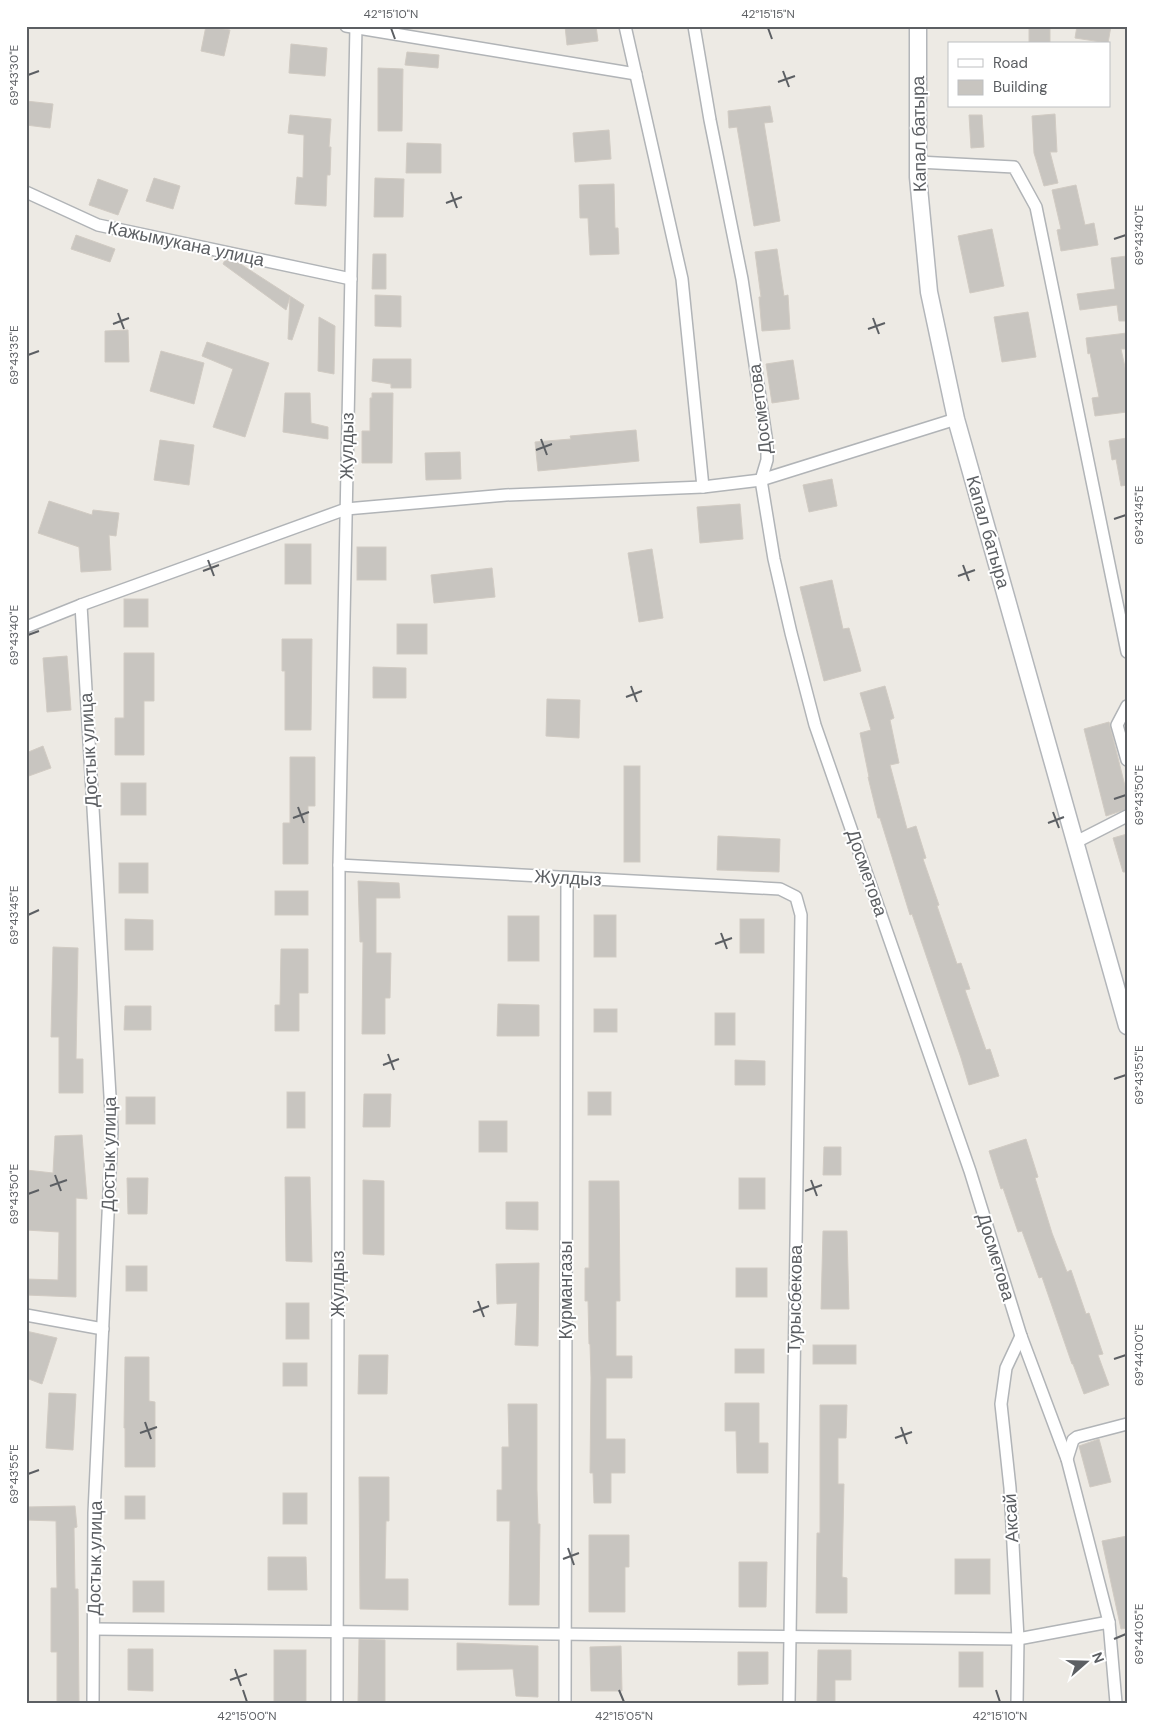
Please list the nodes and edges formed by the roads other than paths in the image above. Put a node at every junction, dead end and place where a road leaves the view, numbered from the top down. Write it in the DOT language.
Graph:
graph roads {
  1 [pos="353,26"];
  2 [pos="625,26"];
  3 [pos="694,26"];
  4 [pos="918,26"];
  5 [pos="636,74"];
  6 [pos="918,162"];
  7 [pos="26,192"];
  8 [pos="351,279"];
  9 [pos="956,419"];
  10 [pos="760,480"];
  11 [pos="703,487"];
  12 [pos="346,509"];
  13 [pos="81,606"];
  14 [pos="26,627"];
  15 [pos="1127,652"];
  16 [pos="1127,706"];
  17 [pos="1127,760"];
  18 [pos="1127,816"];
  19 [pos="1076,842"];
  20 [pos="339,865"];
  21 [pos="567,878"];
  22 [pos="796,897"];
  23 [pos="1127,1026"];
  24 [pos="26,1315"];
  25 [pos="103,1329"];
  26 [pos="1021,1336"];
  27 [pos="1127,1424"];
  28 [pos="1067,1460"];
  29 [pos="1110,1622"];
  30 [pos="94,1629"];
  31 [pos="337,1632"];
  32 [pos="565,1634"];
  33 [pos="789,1636"];
  34 [pos="1018,1639"];
  35 [pos="93,1703"];
  36 [pos="337,1703"];
  37 [pos="565,1703"];
  38 [pos="788,1703"];
  39 [pos="1017,1703"];
  40 [pos="1116,1703"];
  1 -- 5 [label="street"];
  1 -- 8 [label="street, Жулдыз"];
  2 -- 5 [label="street"];
  3 -- 10 [label="street, Досметова"];
  4 -- 6 [label="main road, Капал батыра"];
  5 -- 11 [label="street"];
  6 -- 9 [label="main road, Капал батыра"];
  6 -- 15 [label="street"];
  7 -- 8 [label="street, Кажымукана улица"];
  8 -- 12 [label="street, Жулдыз"];
  9 -- 10 [label="street"];
  9 -- 19 [label="main road, Капал батыра"];
  10 -- 11 [label="street"];
  10 -- 26 [label="street, Досметова"];
  11 -- 12 [label="street"];
  12 -- 13 [label="street"];
  12 -- 20 [label="street, Жулдыз"];
  13 -- 14 [label="street"];
  13 -- 25 [label="street, Достык улица"];
  16 -- 17 [label="street"];
  18 -- 19 [label="street"];
  19 -- 23 [label="main road, Капал батыра"];
  20 -- 21 [label="street, Жулдыз"];
  20 -- 31 [label="street, Жулдыз"];
  21 -- 22 [label="street, Жулдыз"];
  21 -- 32 [label="street, Курмангазы"];
  22 -- 33 [label="street, Турысбекова"];
  24 -- 25 [label="street"];
  25 -- 30 [label="street, Достык улица"];
  26 -- 28 [label="street, Досметова"];
  26 -- 34 [label="street, Аксай"];
  27 -- 28 [label="street"];
  28 -- 29 [label="street, Досметова"];
  29 -- 34 [label="street"];
  29 -- 40 [label="street, Досметова"];
  30 -- 31 [label="street"];
  30 -- 35 [label="street, Достык улица"];
  31 -- 32 [label="street"];
  31 -- 36 [label="street, Жулдыз"];
  32 -- 33 [label="street"];
  32 -- 37 [label="street, Курмангазы"];
  33 -- 34 [label="street"];
  33 -- 38 [label="street, Турысбекова"];
  34 -- 39 [label="street, Аксай"];
}
